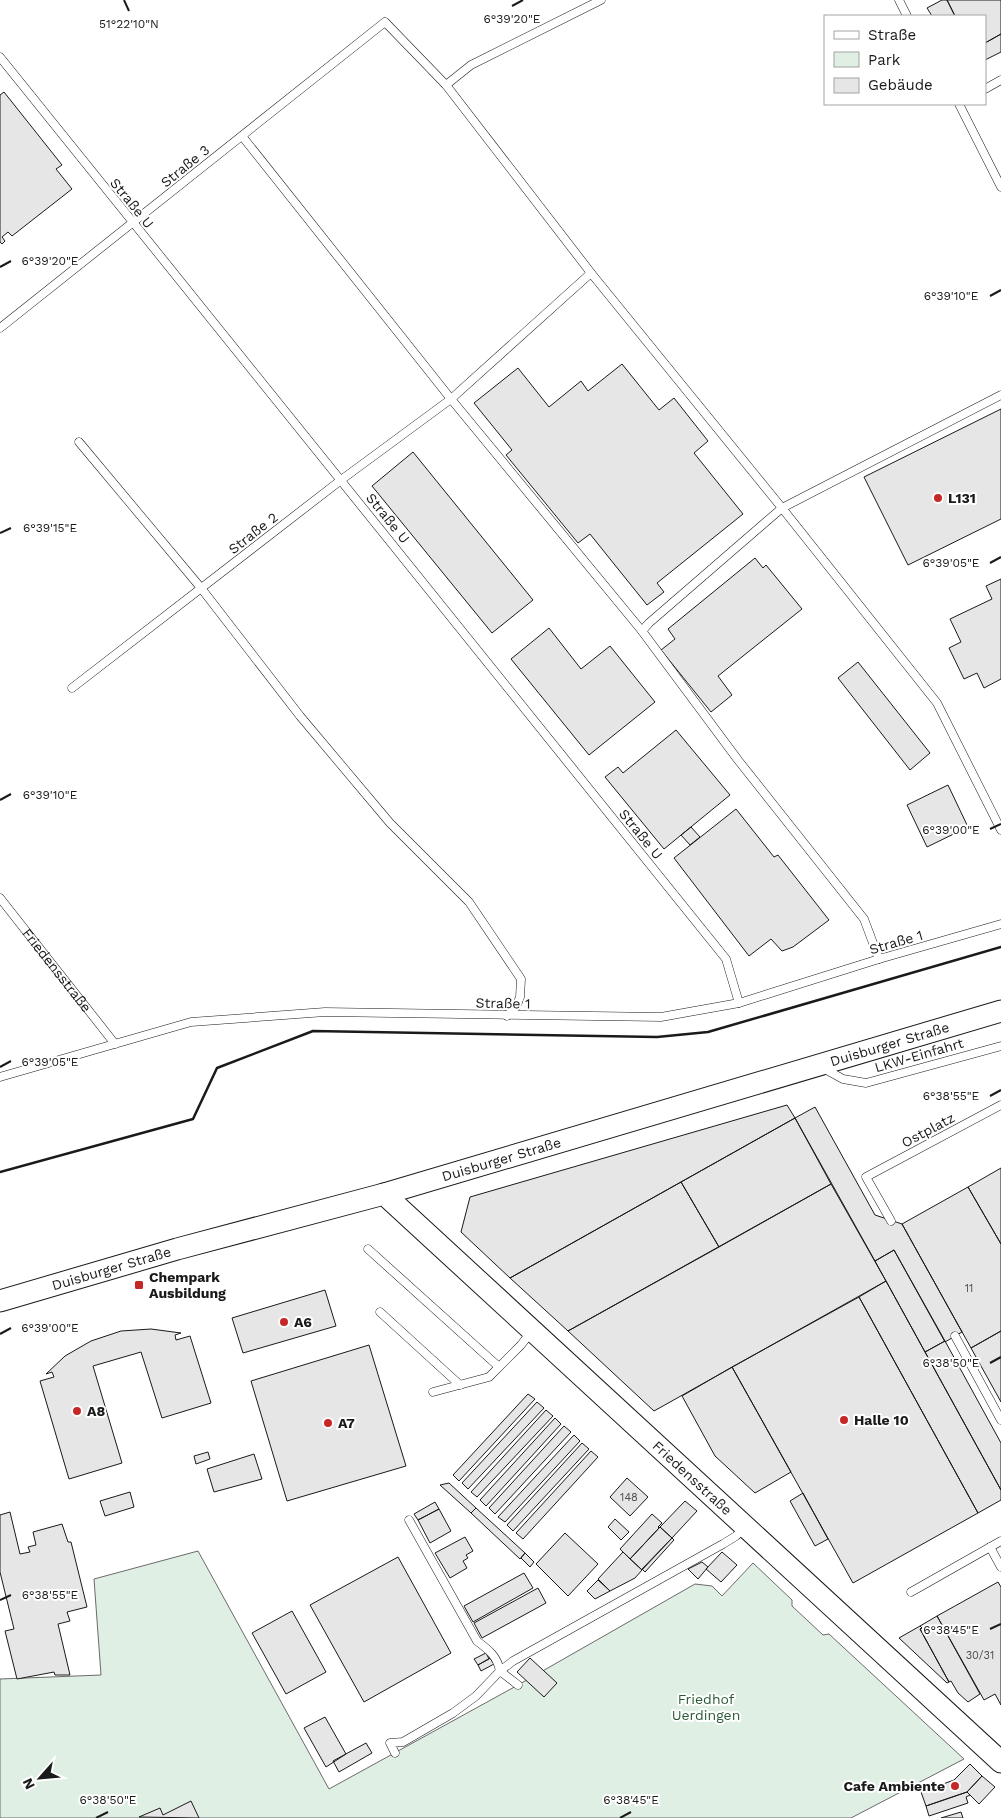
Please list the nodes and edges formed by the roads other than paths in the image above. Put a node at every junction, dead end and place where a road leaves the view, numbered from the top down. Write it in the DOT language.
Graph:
graph roads {
  1 [pos="601,0"];
  2 [pos="899,0"];
  3 [pos="906,15"];
  4 [pos="0,57"];
  5 [pos="1001,80"];
  6 [pos="446,85"];
  7 [pos="986,88"];
  8 [pos="960,105"];
  9 [pos="242,136"];
  10 [pos="1001,187"];
  11 [pos="132,223"];
  12 [pos="591,273"];
  13 [pos="0,328"];
  14 [pos="1001,395"];
  15 [pos="451,399"];
  16 [pos="79,442"];
  17 [pos="342,480"];
  18 [pos="782,508"];
  19 [pos="201,588"];
  20 [pos="642,631"];
  21 [pos="72,688"];
  22 [pos="1001,830"];
  23 [pos="0,898"];
  24 [pos="1001,924"];
  25 [pos="879,959"];
  26 [pos="739,1003"];
  27 [pos="1001,1011"];
  28 [pos="507,1016"];
  29 [pos="115,1044"];
  30 [pos="1001,1046"];
  31 [pos="817,1065"];
  32 [pos="0,1077"];
  33 [pos="1001,1105"];
  34 [pos="384,1194"];
  35 [pos="891,1221"];
  36 [pos="368,1249"];
  37 [pos="0,1301"];
  38 [pos="380,1312"];
  39 [pos="532,1331"];
  40 [pos="955,1336"];
  41 [pos="500,1367"];
  42 [pos="460,1385"];
  43 [pos="433,1392"];
  44 [pos="1001,1420"];
  45 [pos="409,1520"];
  46 [pos="745,1527"];
  47 [pos="1001,1541"];
  48 [pos="990,1547"];
  49 [pos="1001,1566"];
  50 [pos="911,1592"];
  51 [pos="500,1671"];
  52 [pos="518,1685"];
  53 [pos="395,1753"];
  54 [pos="1001,1762"];
  1 -- 6 [label="lane"];
  2 -- 3 [label="lane"];
  4 -- 11 [label="lane, Straße U"];
  5 -- 7 [label="lane"];
  6 -- 9 [label="lane, Straße 3"];
  6 -- 12 [label="lane"];
  8 -- 10 [label="lane"];
  9 -- 11 [label="lane, Straße 3"];
  9 -- 15 [label="lane"];
  11 -- 13 [label="lane, Straße 3"];
  11 -- 17 [label="lane, Straße U"];
  12 -- 15 [label="lane, Straße 2"];
  12 -- 18 [label="lane"];
  14 -- 18 [label="lane"];
  15 -- 17 [label="lane, Straße 2"];
  15 -- 20 [label="lane"];
  16 -- 19 [label="lane"];
  17 -- 19 [label="lane, Straße 2"];
  17 -- 26 [label="lane, Straße U"];
  18 -- 20 [label="lane"];
  18 -- 22 [label="lane"];
  19 -- 21 [label="lane, Straße 2"];
  19 -- 28 [label="lane"];
  20 -- 25 [label="lane"];
  23 -- 29 [label="lane, Friedensstraße"];
  24 -- 25 [label="lane, Straße 1"];
  25 -- 26 [label="lane, Straße 1"];
  26 -- 28 [label="lane, Straße 1"];
  27 -- 31 [label="main road, Duisburger Straße"];
  28 -- 29 [label="lane, Straße 1"];
  29 -- 32 [label="lane, Straße 1"];
  30 -- 31 [label="lane, LKW-Einfahrt"];
  31 -- 34 [label="main road, Duisburger Straße"];
  33 -- 35 [label="lane, Ostplatz"];
  34 -- 37 [label="main road, Duisburger Straße"];
  34 -- 39 [label="main road, Friedensstraße"];
  36 -- 41 [label="lane"];
  38 -- 42 [label="lane"];
  39 -- 41 [label="lane"];
  39 -- 46 [label="main road, Friedensstraße"];
  40 -- 44 [label="lane"];
  41 -- 42 [label="lane"];
  42 -- 43 [label="lane"];
  45 -- 51 [label="lane"];
  46 -- 51 [label="lane"];
  46 -- 54 [label="main road, Friedensstraße"];
  47 -- 48 [label="lane"];
  48 -- 49 [label="lane"];
  48 -- 50 [label="lane"];
  51 -- 52 [label="lane"];
  51 -- 53 [label="lane"];
}
